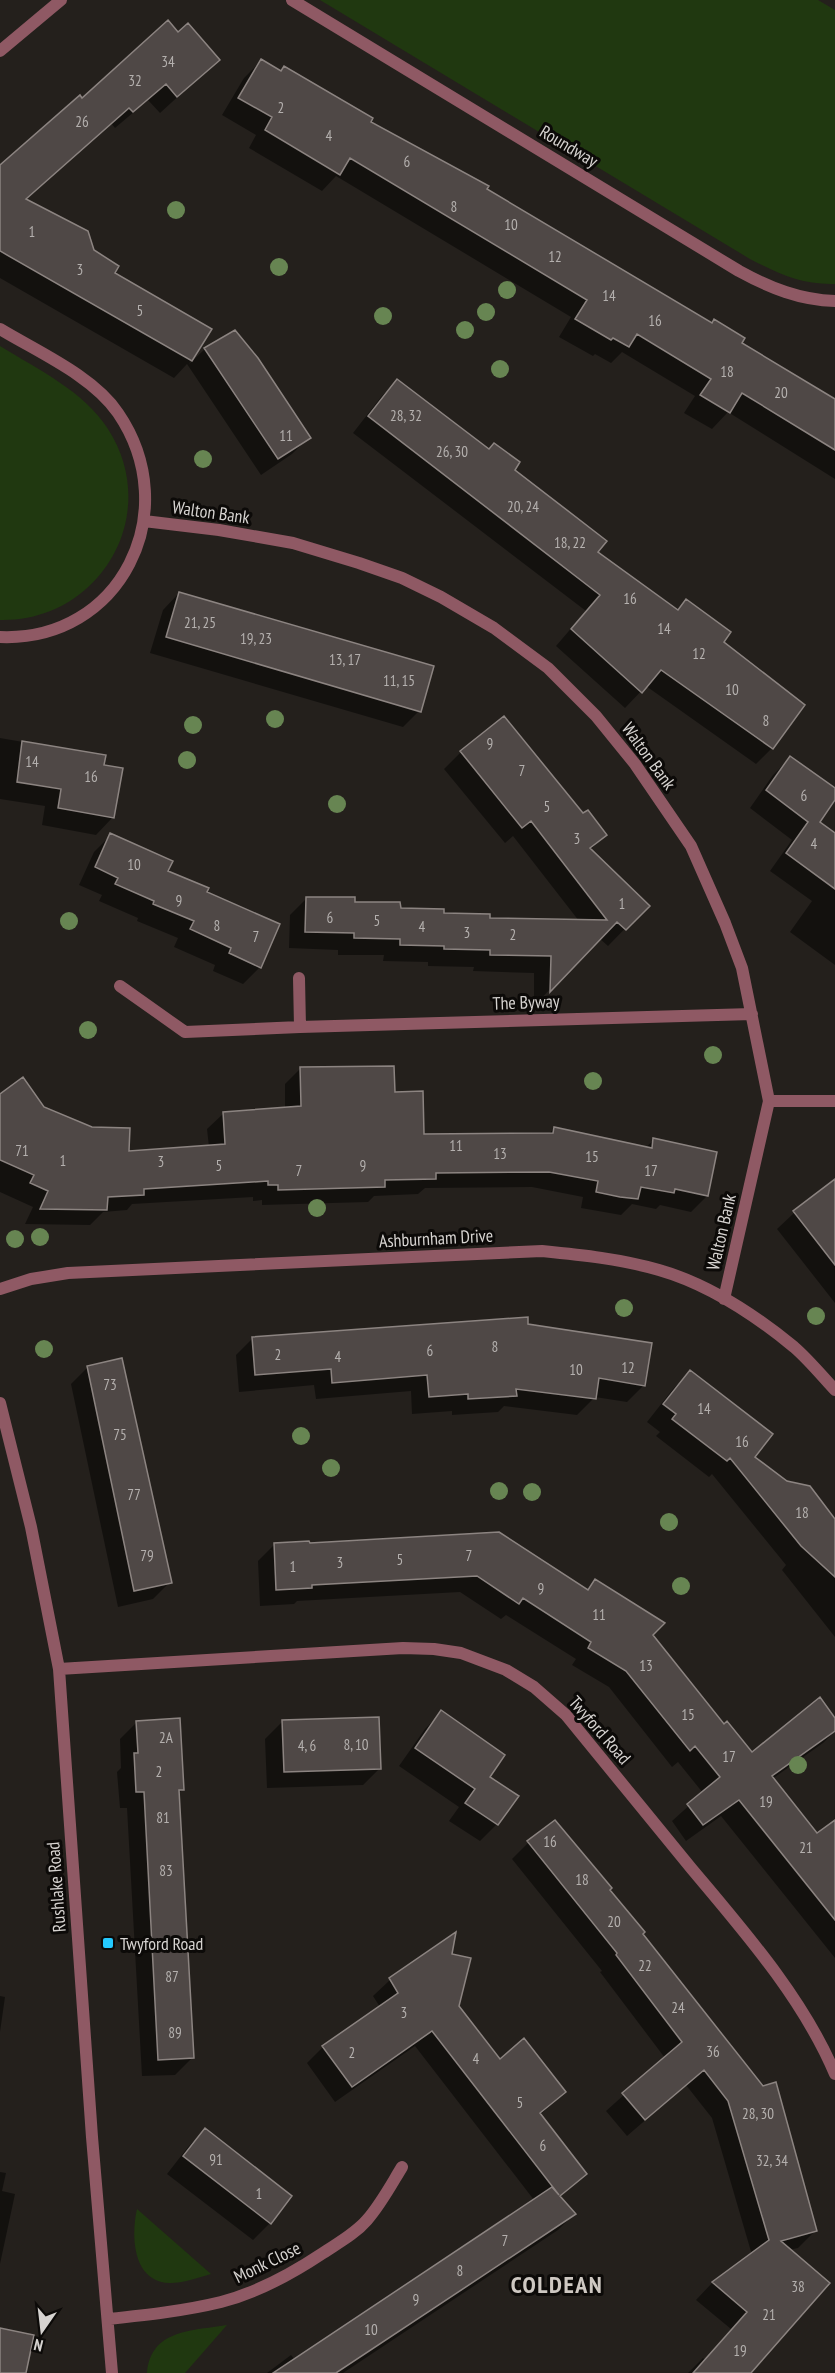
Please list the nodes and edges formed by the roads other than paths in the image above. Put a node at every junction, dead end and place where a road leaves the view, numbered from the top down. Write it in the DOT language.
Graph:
graph roads {
  1 [pos="61,0"];
  2 [pos="292,0"];
  3 [pos="0,51"];
  4 [pos="835,300"];
  5 [pos="0,329"];
  6 [pos="144,521"];
  7 [pos="0,637"];
  8 [pos="299,978"];
  9 [pos="120,986"];
  10 [pos="752,1014"];
  11 [pos="300,1026"];
  12 [pos="769,1101"];
  13 [pos="835,1101"];
  14 [pos="0,1289"];
  15 [pos="724,1299"];
  16 [pos="835,1390"];
  17 [pos="0,1403"];
  18 [pos="59,1669"];
  19 [pos="835,2073"];
  20 [pos="402,2167"];
  21 [pos="108,2319"];
  22 [pos="112,2373"];
  1 -- 3 [label="street"];
  2 -- 4 [label="street, Roundway"];
  5 -- 6 [label="street"];
  6 -- 7 [label="street"];
  6 -- 10 [label="street, Walton Bank"];
  8 -- 11 [label="street"];
  9 -- 11 [label="street, The Byway"];
  10 -- 11 [label="street, The Byway"];
  10 -- 12 [label="street, Walton Bank"];
  12 -- 13 [label="street"];
  12 -- 15 [label="street, Walton Bank"];
  14 -- 15 [label="street, Ashburnham Drive"];
  15 -- 16 [label="street, Ashburnham Drive"];
  17 -- 18 [label="street, Rushlake Road"];
  18 -- 19 [label="street, Twyford Road"];
  18 -- 21 [label="street, Rushlake Road"];
  20 -- 21 [label="street, Monk Close"];
  21 -- 22 [label="street, Rushlake Road"];
}
